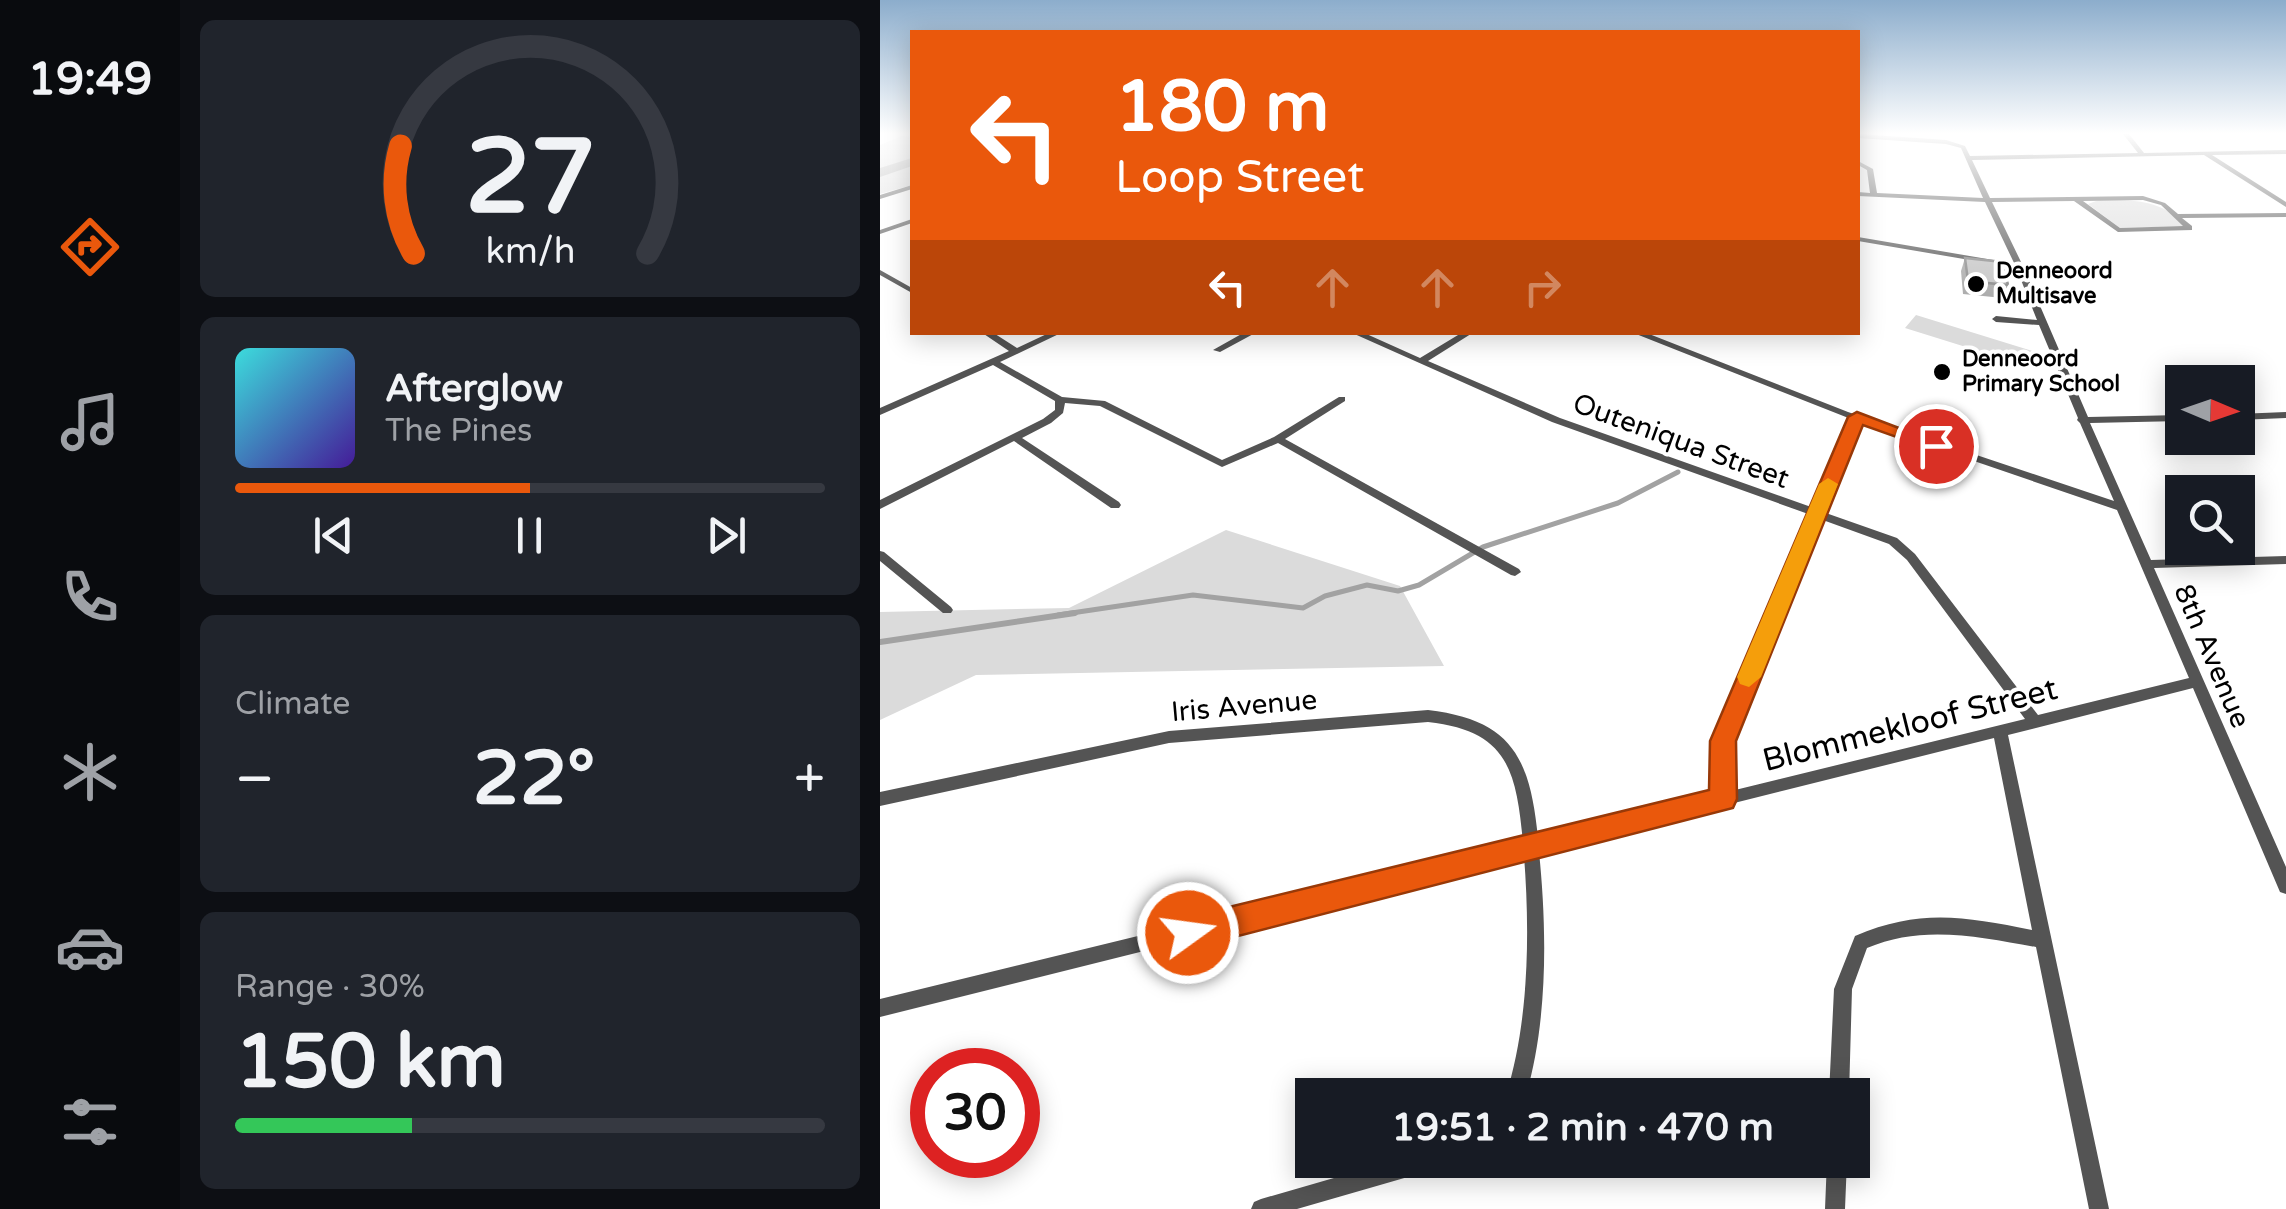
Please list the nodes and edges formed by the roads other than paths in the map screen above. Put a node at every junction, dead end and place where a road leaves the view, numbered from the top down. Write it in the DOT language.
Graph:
graph roads {
  1 [pos="1873,190"];
  2 [pos="1984,190"];
  3 [pos="2263,190"];
  4 [pos="1860,194"];
  5 [pos="1874,195"];
  6 [pos="2076,199"];
  7 [pos="1988,200"];
  8 [pos="2286,205"];
  9 [pos="2286,215"];
  10 [pos="2180,216"];
  11 [pos="910,222"];
  12 [pos="880,232"];
  13 [pos="1860,239"];
  14 [pos="2014,268"];
  15 [pos="880,272"];
  16 [pos="910,290"];
  17 [pos="1996,319"];
  18 [pos="2042,323"];
  19 [pos="990,335"];
  20 [pos="1052,335"];
  21 [pos="1247,335"];
  22 [pos="1361,335"];
  23 [pos="1465,335"];
  24 [pos="1643,335"];
  25 [pos="1218,350"];
  26 [pos="1016,351"];
  27 [pos="994,360"];
  28 [pos="1421,361"];
  29 [pos="1342,399"];
  30 [pos="1060,400"];
  31 [pos="880,412"];
  32 [pos="2281,416"];
  33 [pos="1857,417"];
  34 [pos="2255,417"];
  35 [pos="2165,418"];
  36 [pos="2082,420"];
  37 [pos="2286,432"];
  38 [pos="1016,438"];
  39 [pos="1278,439"];
  40 [pos="880,505"];
  41 [pos="1115,505"];
  42 [pos="2121,507"];
  43 [pos="1816,513"];
  44 [pos="880,554"];
  45 [pos="2286,560"];
  46 [pos="2146,564"];
  47 [pos="1515,572"];
  48 [pos="947,610"];
  49 [pos="2196,682"];
  50 [pos="2036,722"];
  51 [pos="2000,732"];
  52 [pos="880,799"];
  53 [pos="1723,799"];
  54 [pos="1535,849"];
  55 [pos="2286,886"];
  56 [pos="2043,940"];
  57 [pos="880,1008"];
  58 [pos="1521,1078"];
  59 [pos="1839,1078"];
  60 [pos="1369,1178"];
  61 [pos="1837,1178"];
  62 [pos="1261,1209"];
  63 [pos="1836,1209"];
  64 [pos="2099,1209"];
  1 -- 5 [label="street"];
  2 -- 7 [label="street, 8th Avenue"];
  3 -- 8 [label="street"];
  4 -- 5 [label="street"];
  5 -- 7 [label="street"];
  6 -- 7 [label="street"];
  6 -- 10 [label="street"];
  6 -- 10 [label="street"];
  7 -- 14 [label="street, 8th Avenue"];
  9 -- 10 [label="street"];
  11 -- 12 [label="street"];
  13 -- 14 [label="street"];
  14 -- 18 [label="street, 8th Avenue"];
  15 -- 16 [label="street"];
  17 -- 18 [label="street"];
  18 -- 36 [label="street, 8th Avenue"];
  19 -- 26 [label="street"];
  20 -- 26 [label="street"];
  21 -- 25 [label="street"];
  22 -- 28 [label="street, Outeniqua Street"];
  23 -- 28 [label="street"];
  24 -- 33 [label="street"];
  26 -- 27 [label="street"];
  27 -- 30 [label="street"];
  27 -- 31 [label="street"];
  28 -- 43 [label="street, Outeniqua Street"];
  29 -- 39 [label="street"];
  30 -- 38 [label="street"];
  30 -- 39 [label="street"];
  32 -- 34 [label="street"];
  32 -- 37 [label="street"];
  33 -- 42 [label="street"];
  33 -- 43 [label="street"];
  35 -- 36 [label="street"];
  36 -- 42 [label="street, 8th Avenue"];
  38 -- 40 [label="street"];
  38 -- 41 [label="street"];
  39 -- 47 [label="street"];
  42 -- 46 [label="street, 8th Avenue"];
  43 -- 50 [label="street, Outeniqua Street"];
  43 -- 53 [label="street"];
  44 -- 48 [label="street"];
  45 -- 46 [label="street"];
  46 -- 49 [label="street, 8th Avenue"];
  49 -- 50 [label="street, Blommekloof Street"];
  49 -- 55 [label="street, 8th Avenue"];
  50 -- 51 [label="street, Blommekloof Street"];
  51 -- 53 [label="street, Blommekloof Street"];
  51 -- 56 [label="street"];
  52 -- 54 [label="street, Iris Avenue"];
  53 -- 54 [label="street, Blommekloof Street"];
  54 -- 57 [label="street, Blommekloof Street"];
  54 -- 58 [label="street, Iris Avenue"];
  56 -- 59 [label="street"];
  56 -- 64 [label="street"];
  60 -- 62 [label="street"];
  61 -- 63 [label="street"];
}
